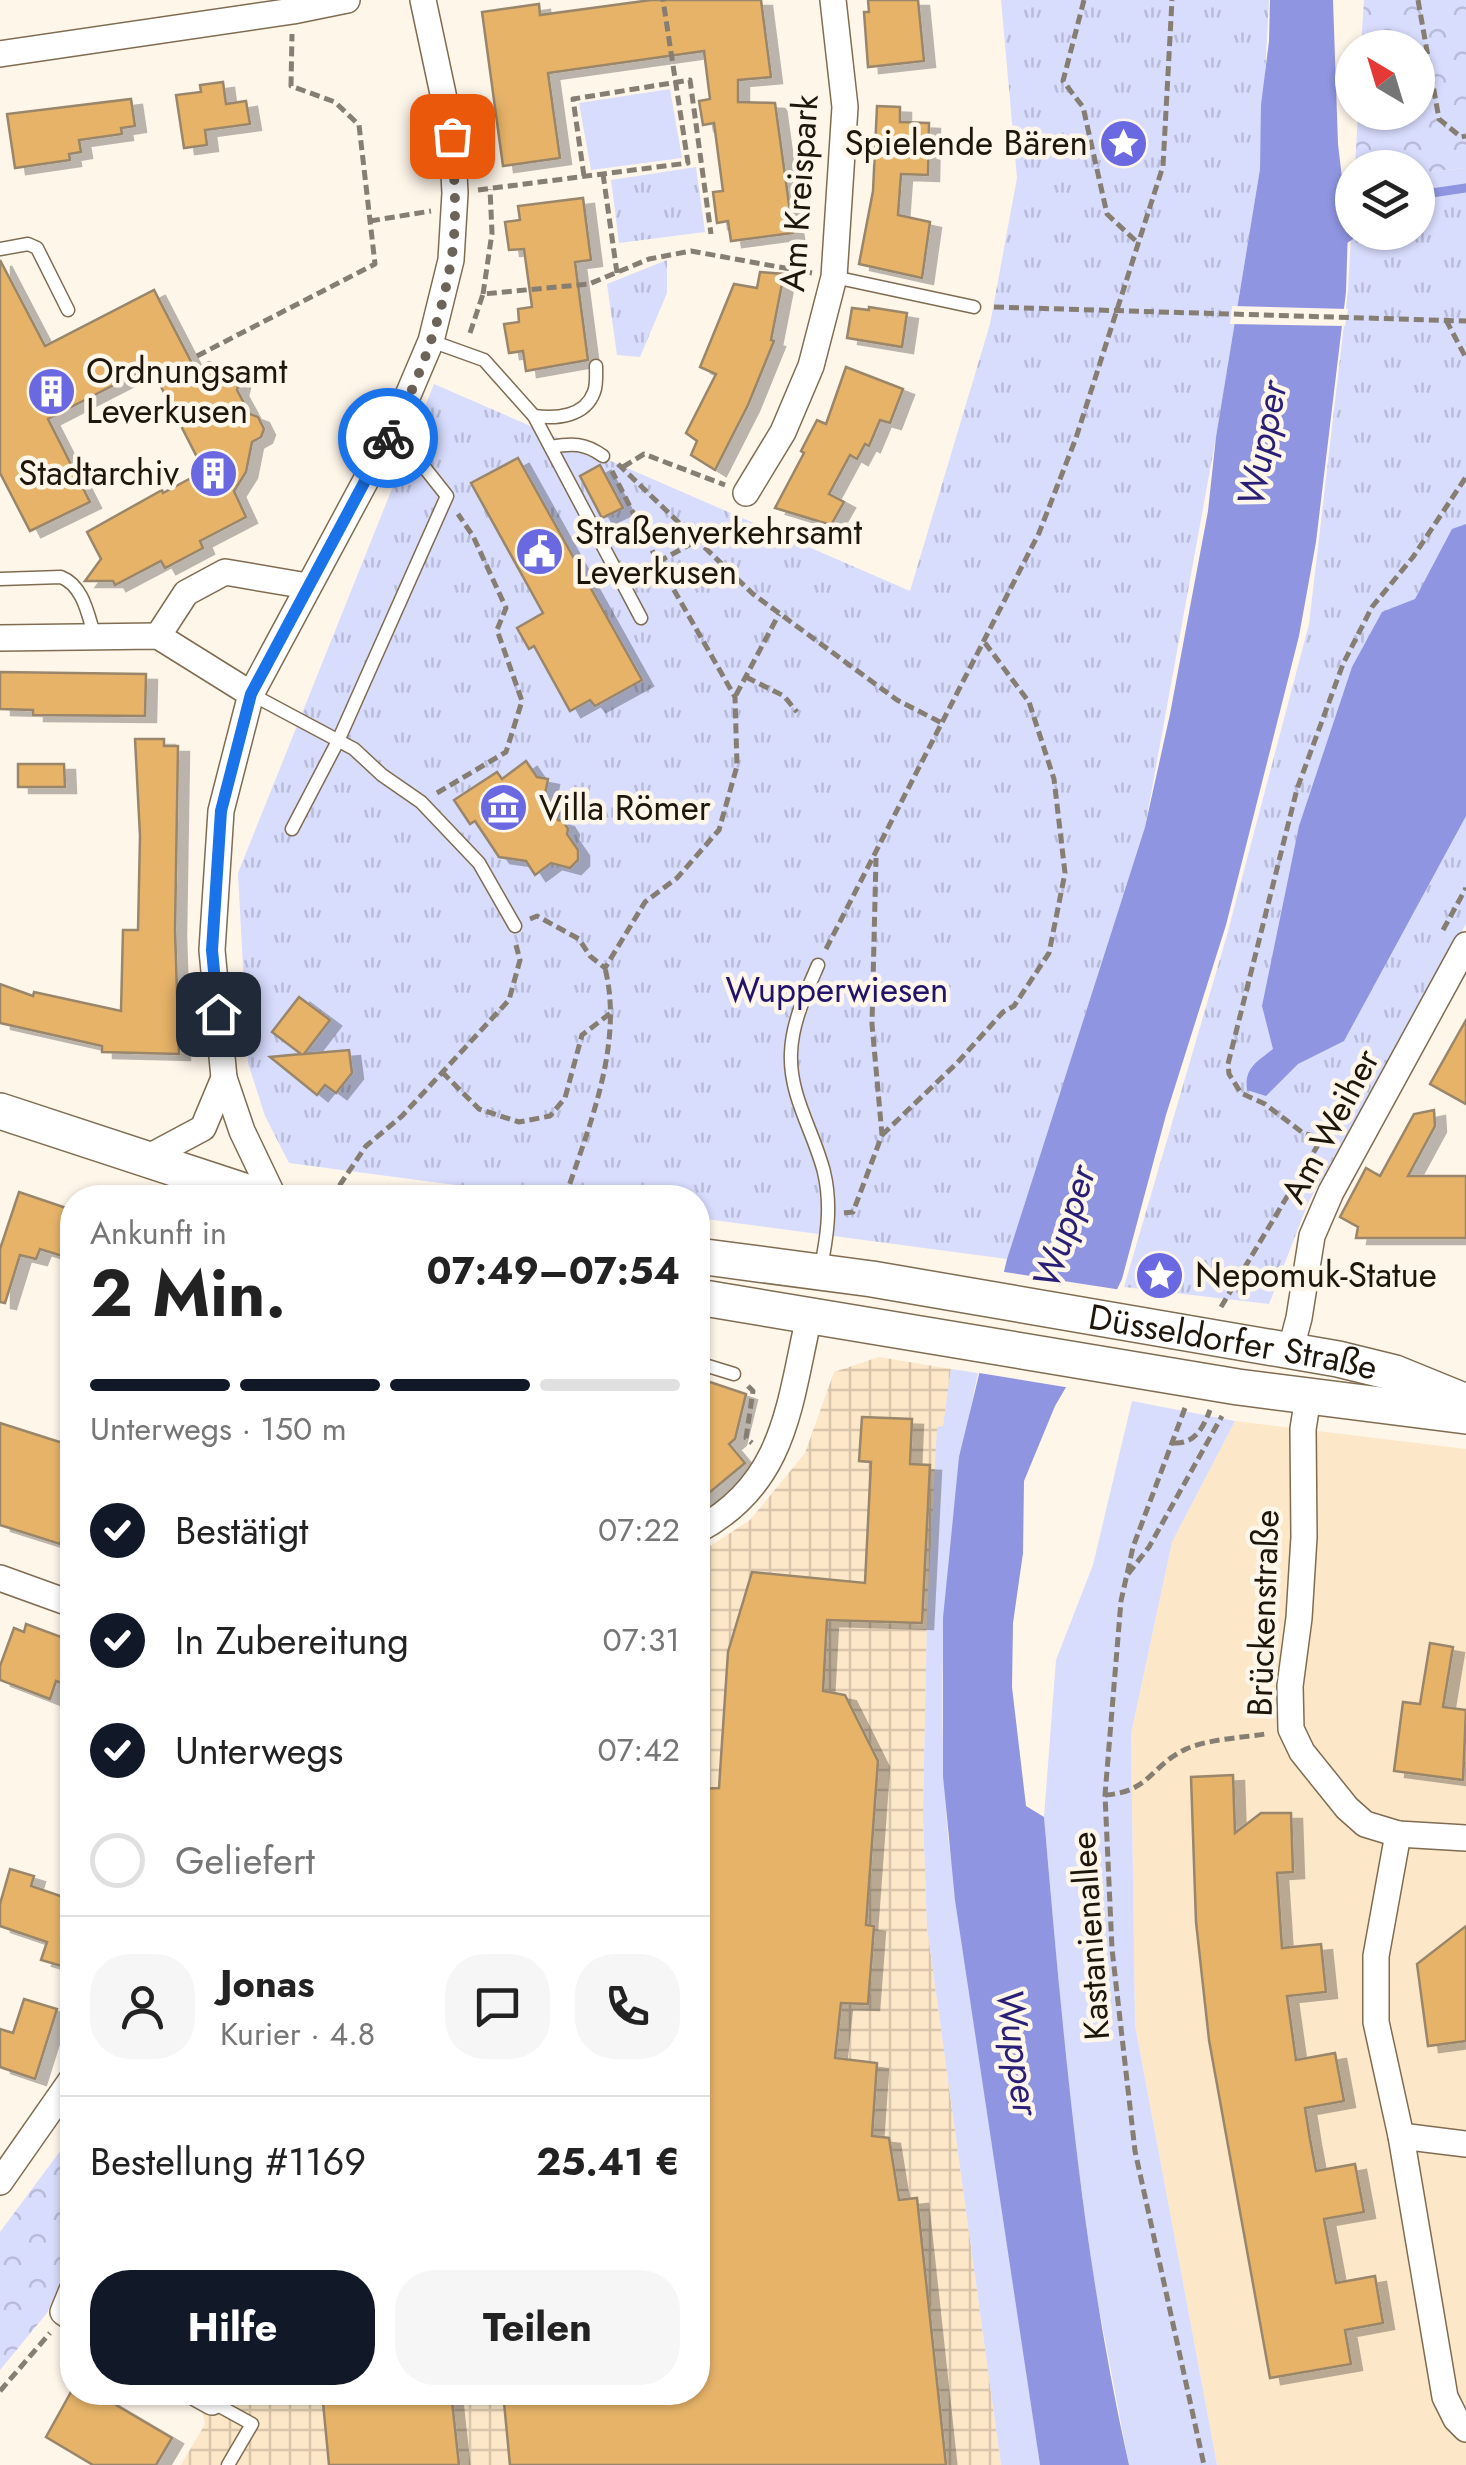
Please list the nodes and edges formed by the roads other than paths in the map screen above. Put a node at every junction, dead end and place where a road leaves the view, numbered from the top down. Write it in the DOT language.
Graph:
graph roads {
  1 [pos="347,0"];
  2 [pos="423,0"];
  3 [pos="833,0"];
  4 [pos="0,54"];
  5 [pos="0,248"];
  6 [pos="834,276"];
  7 [pos="974,306"];
  8 [pos="68,310"];
  9 [pos="432,341"];
  10 [pos="596,366"];
  11 [pos="534,416"];
  12 [pos="394,428"];
  13 [pos="551,447"];
  14 [pos="604,456"];
  15 [pos="746,494"];
  16 [pos="0,579"];
  17 [pos="307,586"];
  18 [pos="641,618"];
  19 [pos="158,636"];
  20 [pos="95,637"];
  21 [pos="0,638"];
  22 [pos="251,694"];
  23 [pos="338,740"];
  24 [pos="292,829"];
  25 [pos="515,926"];
  26 [pos="1466,945"];
  27 [pos="818,965"];
  28 [pos="224,1078"];
  29 [pos="0,1111"];
  30 [pos="145,1158"];
  31 [pos="226,1185"];
  32 [pos="268,1185"];
  33 [pos="710,1258"];
  34 [pos="820,1272"];
  35 [pos="710,1300"];
  36 [pos="809,1317"];
  37 [pos="1290,1352"];
  38 [pos="710,1367"];
  39 [pos="734,1374"];
  40 [pos="1308,1398"];
  41 [pos="1466,1402"];
  42 [pos="1466,1416"];
  43 [pos="710,1521"];
  44 [pos="0,1578"];
  45 [pos="60,1600"];
  46 [pos="1398,1834"];
  47 [pos="1466,1838"];
  48 [pos="60,2096"];
  49 [pos="1400,2136"];
  50 [pos="1466,2144"];
  51 [pos="0,2182"];
  52 [pos="218,2405"];
  53 [pos="1466,2430"];
  54 [pos="228,2465"];
  1 -- 4 [label="street"];
  2 -- 9 [label="street"];
  3 -- 6 [label="street, Am Kreispark"];
  5 -- 8 [label="lane"];
  6 -- 7 [label="lane"];
  6 -- 15 [label="street, Am Kreispark"];
  9 -- 11 [label="lane"];
  9 -- 12 [label="street"];
  10 -- 11 [label="lane"];
  11 -- 13 [label="lane"];
  12 -- 17 [label="street"];
  12 -- 23 [label="lane"];
  13 -- 14 [label="lane"];
  13 -- 18 [label="lane"];
  16 -- 20 [label="lane"];
  17 -- 19 [label="street"];
  17 -- 22 [label="street"];
  19 -- 20 [label="street"];
  19 -- 22 [label="street"];
  20 -- 21 [label="street"];
  22 -- 23 [label="lane"];
  22 -- 28 [label="street"];
  23 -- 24 [label="lane"];
  23 -- 25 [label="lane"];
  26 -- 37 [label="street, Am Weiher"];
  27 -- 34 [label="lane"];
  28 -- 30 [label="street"];
  28 -- 32 [label="street"];
  29 -- 30 [label="main road"];
  30 -- 31 [label="main road"];
  33 -- 34 [label="main road, Düsseldorfer Straße"];
  34 -- 36 [label="main road"];
  34 -- 37 [label="main road, Düsseldorfer Straße"];
  35 -- 36 [label="main road, Düsseldorfer Straße"];
  36 -- 40 [label="main road, Düsseldorfer Straße"];
  36 -- 43 [label="street"];
  37 -- 41 [label="main road, Düsseldorfer Straße"];
  38 -- 39 [label="lane"];
  40 -- 42 [label="main road, Düsseldorfer Straße"];
  40 -- 46 [label="street, Brückenstraße"];
  44 -- 45 [label="street"];
  46 -- 47 [label="street"];
  46 -- 49 [label="street"];
  48 -- 51 [label="street"];
  49 -- 50 [label="street"];
  49 -- 53 [label="street"];
  52 -- 54 [label="lane"];
}
